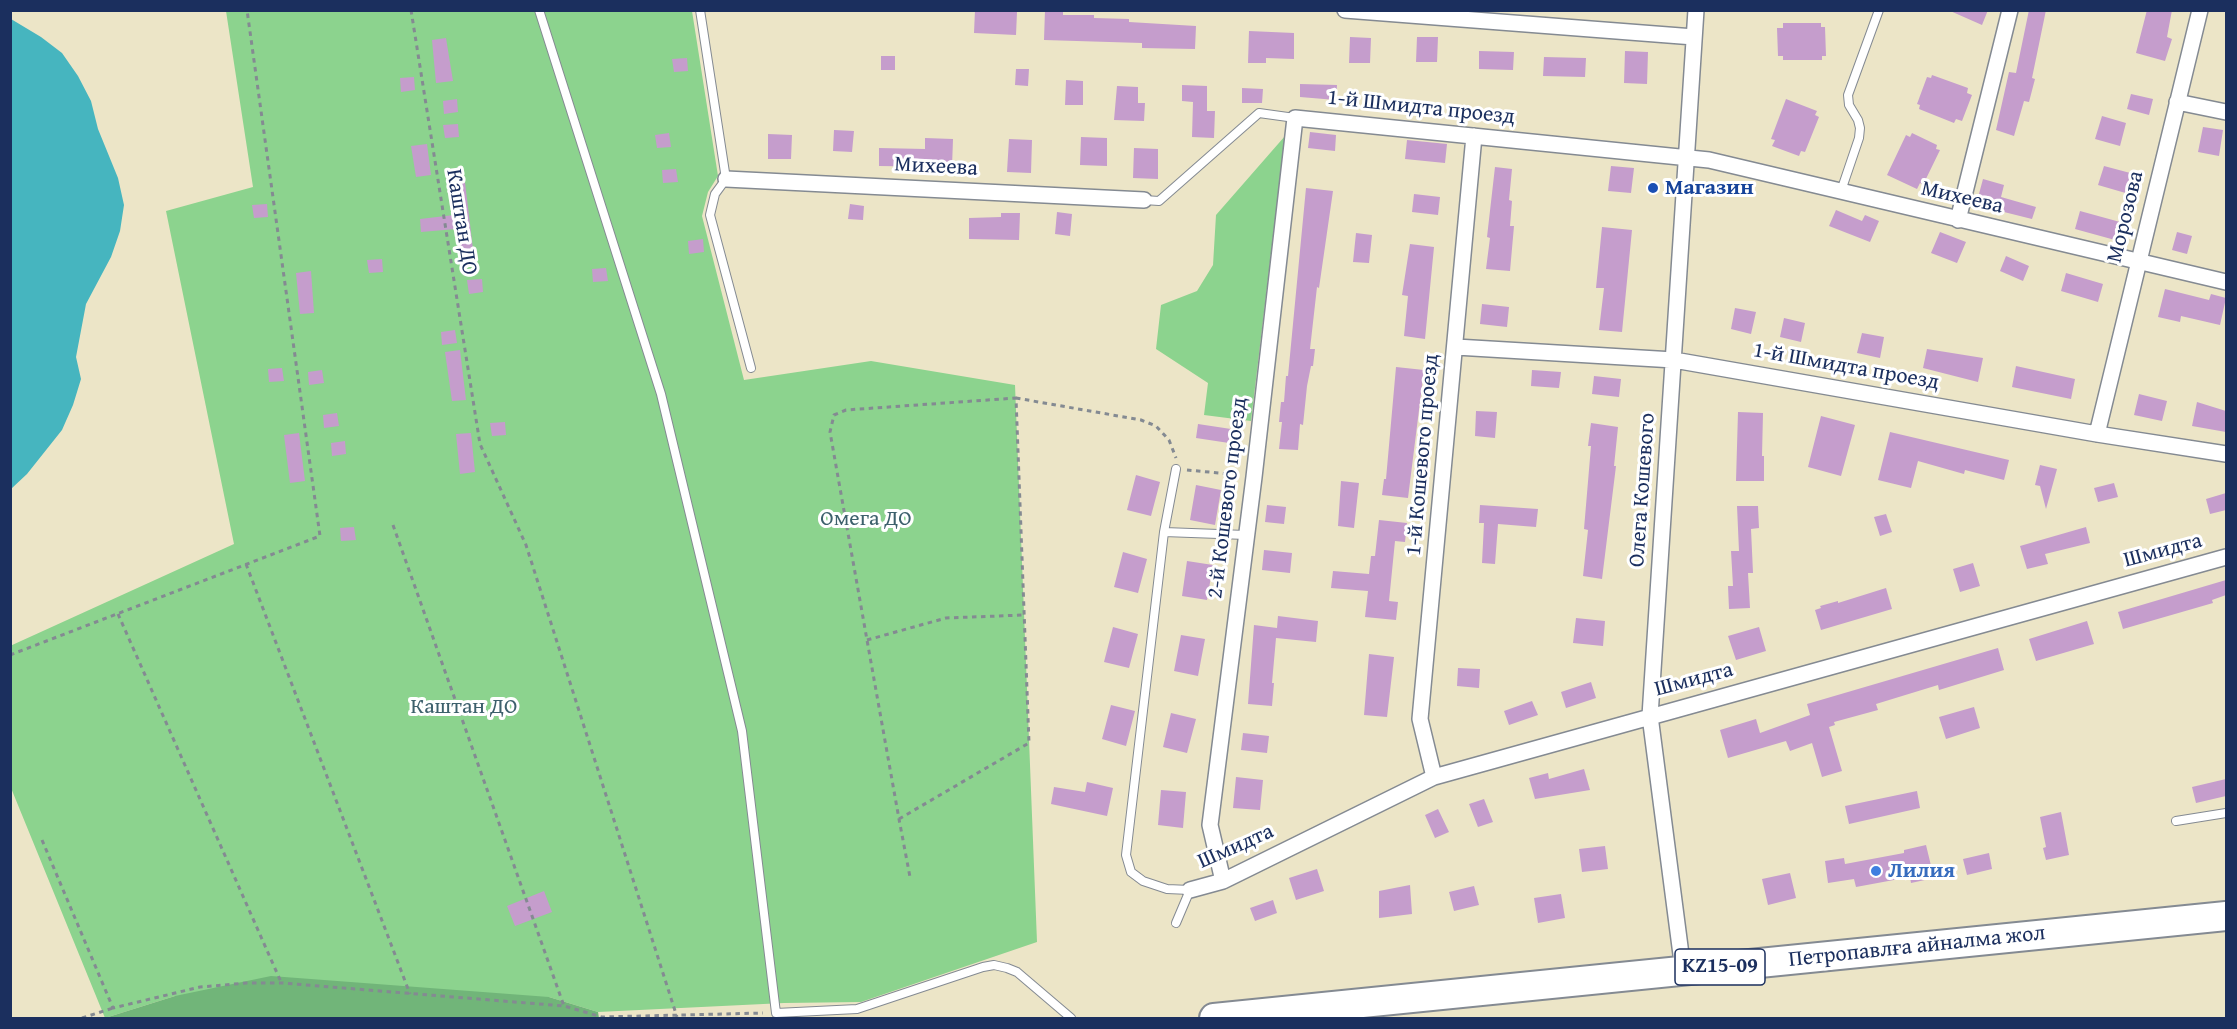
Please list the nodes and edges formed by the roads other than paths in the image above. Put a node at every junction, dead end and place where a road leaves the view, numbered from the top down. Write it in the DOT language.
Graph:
graph roads {
  1 [pos="539,10"];
  2 [pos="700,10"];
  3 [pos="1345,10"];
  4 [pos="1696,10"];
  5 [pos="1879,10"];
  6 [pos="2010,10"];
  7 [pos="2200,10"];
  8 [pos="1694,37"];
  9 [pos="2177,102"];
  10 [pos="2226,112"];
  11 [pos="1294,118"];
  12 [pos="1474,136"];
  13 [pos="1687,157"];
  14 [pos="726,179"];
  15 [pos="1841,193"];
  16 [pos="1144,201"];
  17 [pos="1958,220"];
  18 [pos="2139,261"];
  19 [pos="2226,282"];
  20 [pos="1456,347"];
  21 [pos="1674,360"];
  22 [pos="751,368"];
  23 [pos="2097,434"];
  24 [pos="2226,453"];
  25 [pos="1176,469"];
  26 [pos="1164,532"];
  27 [pos="1246,535"];
  28 [pos="2226,557"];
  29 [pos="1650,716"];
  30 [pos="1434,777"];
  31 [pos="2226,813"];
  32 [pos="2176,821"];
  33 [pos="1223,881"];
  34 [pos="1190,890"];
  35 [pos="2226,916"];
  36 [pos="1176,923"];
  37 [pos="1683,970"];
  38 [pos="1071,1018"];
  39 [pos="1214,1018"];
  1 -- 38 [label="lane"];
  2 -- 14 [label="lane"];
  3 -- 8 [label="street"];
  4 -- 8 [label="street, Олега Кошевого"];
  5 -- 15 [label="lane"];
  6 -- 17 [label="street"];
  7 -- 9 [label="street, Морозова"];
  8 -- 13 [label="street, Олега Кошевого"];
  9 -- 10 [label="street"];
  9 -- 18 [label="street, Морозова"];
  11 -- 12 [label="street, 1-й Шмидта проезд"];
  11 -- 16 [label="lane"];
  11 -- 27 [label="street, 2-й Кошевого проезд"];
  12 -- 13 [label="street, 1-й Шмидта проезд"];
  12 -- 20 [label="street, 1-й Кошевого проезд"];
  13 -- 15 [label="street, Михеева"];
  13 -- 21 [label="street, Олега Кошевого"];
  14 -- 16 [label="street, Михеева"];
  14 -- 22 [label="lane"];
  15 -- 17 [label="street, Михеева"];
  17 -- 18 [label="street, Михеева"];
  18 -- 19 [label="street, Михеева"];
  18 -- 23 [label="street, Морозова"];
  20 -- 21 [label="street, 1-й Шмидта проезд"];
  20 -- 30 [label="street, 1-й Кошевого проезд"];
  21 -- 23 [label="street, 1-й Шмидта проезд"];
  21 -- 29 [label="street, Олега Кошевого"];
  23 -- 24 [label="street, 1-й Шмидта проезд"];
  25 -- 26 [label="lane"];
  26 -- 27 [label="lane"];
  26 -- 34 [label="lane"];
  27 -- 33 [label="street, 2-й Кошевого проезд"];
  28 -- 29 [label="street, Шмидта"];
  29 -- 30 [label="street, Шмидта"];
  29 -- 37 [label="street, Олега Кошевого"];
  30 -- 33 [label="street, Шмидта"];
  31 -- 32 [label="lane"];
  33 -- 34 [label="street, Шмидта"];
  34 -- 36 [label="lane"];
  35 -- 37 [label="highway, Петропавлға айналма жол / KZ15-09"];
  37 -- 39 [label="highway, Петропавлға айналма жол / KZ15-09"];
}
